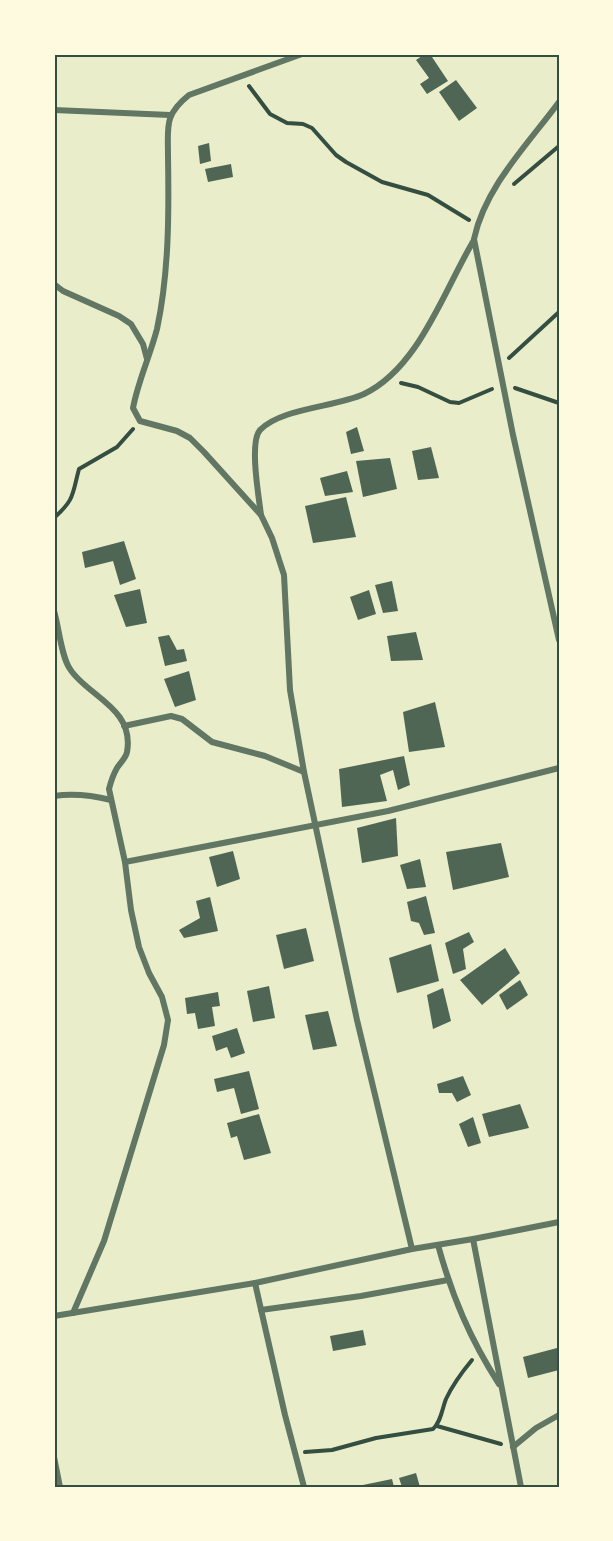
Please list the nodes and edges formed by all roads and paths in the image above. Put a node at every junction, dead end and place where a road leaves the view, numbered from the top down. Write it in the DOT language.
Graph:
graph roads {
  1 [pos="302,54"];
  2 [pos="243,75"];
  3 [pos="559,102"];
  4 [pos="54,110"];
  5 [pos="170,115"];
  6 [pos="559,146"];
  7 [pos="508,189"];
  8 [pos="477,225"];
  9 [pos="474,239"];
  10 [pos="54,284"];
  11 [pos="559,312"];
  12 [pos="147,360"];
  13 [pos="499,367"];
  14 [pos="386,380"];
  15 [pos="503,384"];
  16 [pos="559,403"];
  17 [pos="140,421"];
  18 [pos="261,516"];
  19 [pos="54,518"];
  20 [pos="54,611"];
  21 [pos="559,640"];
  22 [pos="124,726"];
  23 [pos="559,768"];
  24 [pos="304,772"];
  25 [pos="54,796"];
  26 [pos="111,800"];
  27 [pos="316,825"];
  28 [pos="125,862"];
  29 [pos="559,1222"];
  30 [pos="473,1239"];
  31 [pos="438,1245"];
  32 [pos="412,1249"];
  33 [pos="448,1280"];
  34 [pos="255,1283"];
  35 [pos="261,1310"];
  36 [pos="73,1313"];
  37 [pos="54,1316"];
  38 [pos="479,1352"];
  39 [pos="501,1387"];
  40 [pos="559,1415"];
  41 [pos="437,1426"];
  42 [pos="513,1447"];
  43 [pos="295,1453"];
  44 [pos="54,1457"];
  45 [pos="60,1484"];
  46 [pos="66,1487"];
  47 [pos="304,1487"];
  48 [pos="521,1487"];
  1 -- 2 [label="street"];
  2 -- 5 [label="street"];
  2 -- 8 [label="path"];
  3 -- 8 [label="street"];
  4 -- 5 [label="street"];
  5 -- 12 [label="street"];
  6 -- 7 [label="path"];
  8 -- 9 [label="street"];
  9 -- 13 [label="street"];
  9 -- 14 [label="street"];
  10 -- 12 [label="street"];
  11 -- 13 [label="path"];
  12 -- 17 [label="street"];
  13 -- 15 [label="street"];
  14 -- 15 [label="path"];
  14 -- 18 [label="street"];
  15 -- 16 [label="path"];
  15 -- 21 [label="street"];
  17 -- 18 [label="street"];
  17 -- 19 [label="path"];
  18 -- 24 [label="street"];
  20 -- 22 [label="street"];
  22 -- 24 [label="street"];
  22 -- 26 [label="street"];
  23 -- 27 [label="street"];
  24 -- 27 [label="street"];
  25 -- 26 [label="street"];
  26 -- 28 [label="street"];
  27 -- 28 [label="street"];
  27 -- 32 [label="street"];
  28 -- 36 [label="street"];
  29 -- 30 [label="street"];
  30 -- 31 [label="street"];
  30 -- 39 [label="street"];
  31 -- 32 [label="street"];
  31 -- 33 [label="street"];
  32 -- 34 [label="street"];
  33 -- 35 [label="street"];
  33 -- 38 [label="street"];
  34 -- 35 [label="street"];
  34 -- 36 [label="street"];
  35 -- 43 [label="street"];
  36 -- 37 [label="street"];
  38 -- 39 [label="street"];
  38 -- 41 [label="path"];
  39 -- 42 [label="street"];
  40 -- 42 [label="street"];
  41 -- 42 [label="path"];
  41 -- 43 [label="path"];
  42 -- 48 [label="street"];
  43 -- 47 [label="street"];
  44 -- 45 [label="street"];
  45 -- 46 [label="street"];
}
